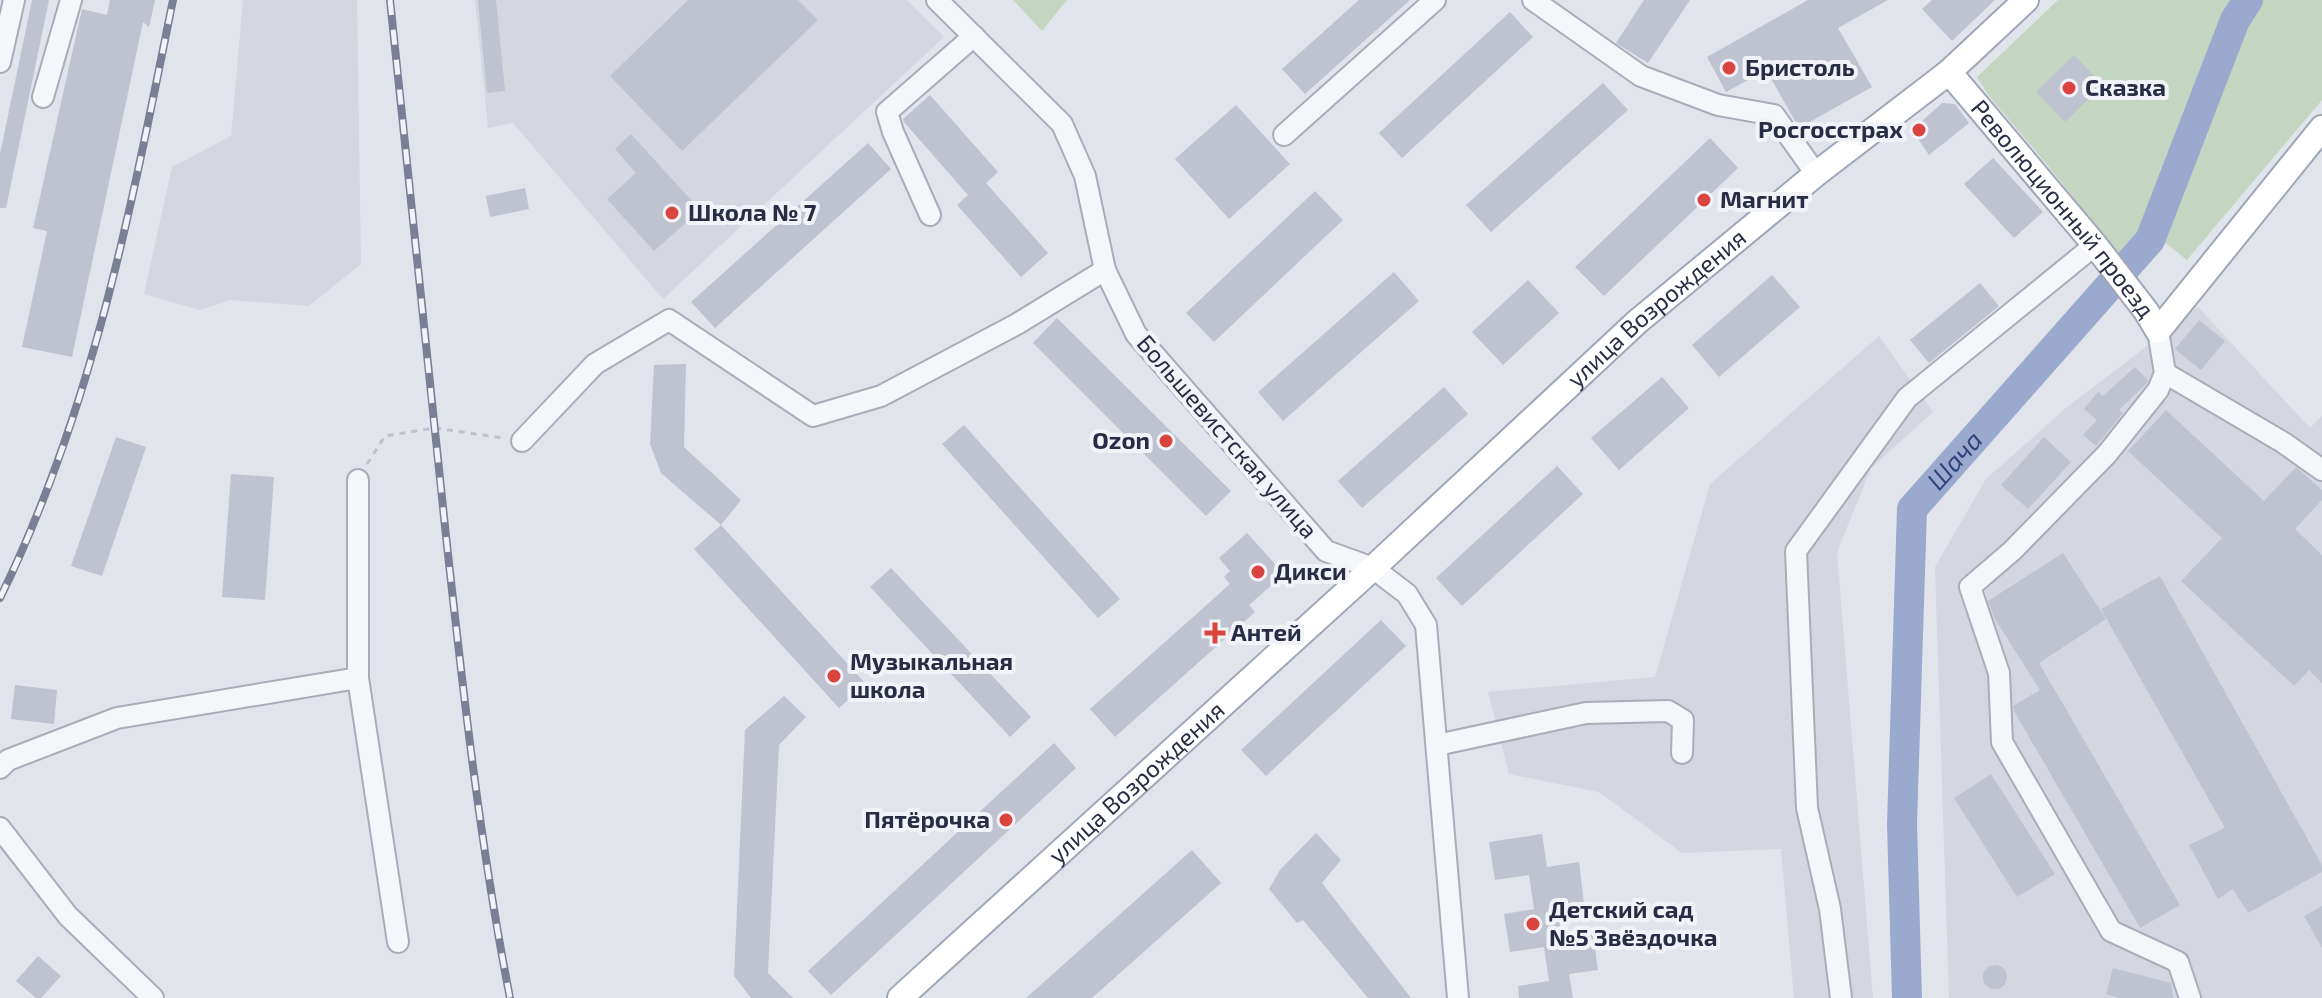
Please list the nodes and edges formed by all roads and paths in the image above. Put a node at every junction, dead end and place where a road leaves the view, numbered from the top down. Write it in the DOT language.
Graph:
graph roads {
  1 [pos="14,0"];
  2 [pos="71,0"];
  3 [pos="937,0"];
  4 [pos="1435,0"];
  5 [pos="1533,0"];
  6 [pos="2026,0"];
  7 [pos="974,36"];
  8 [pos="0,62"];
  9 [pos="1949,72"];
  10 [pos="43,97"];
  11 [pos="2322,128"];
  12 [pos="1284,135"];
  13 [pos="1816,174"];
  14 [pos="930,215"];
  15 [pos="2095,245"];
  16 [pos="1105,270"];
  17 [pos="2152,321"];
  18 [pos="2165,373"];
  19 [pos="522,441"];
  20 [pos="2322,470"];
  21 [pos="358,480"];
  22 [pos="1373,568"];
  23 [pos="358,678"];
  24 [pos="1437,745"];
  25 [pos="1682,753"];
  26 [pos="0,768"];
  27 [pos="0,828"];
  28 [pos="398,942"];
  29 [pos="153,998"];
  30 [pos="900,998"];
  31 [pos="1458,998"];
  32 [pos="1841,998"];
  33 [pos="2190,998"];
  1 -- 8 [label="street"];
  2 -- 10 [label="street"];
  3 -- 7 [label="street, Большевистская улица"];
  4 -- 12 [label="street"];
  5 -- 13 [label="street"];
  6 -- 9 [label="main road, улица Возрождения"];
  7 -- 14 [label="street"];
  7 -- 16 [label="street, Большевистская улица"];
  9 -- 13 [label="main road, улица Возрождения"];
  9 -- 15 [label="main road, Революционный проезд"];
  11 -- 17 [label="main road, Революционный проезд"];
  13 -- 22 [label="main road, улица Возрождения"];
  15 -- 17 [label="main road, Революционный проезд"];
  15 -- 32 [label="street"];
  16 -- 19 [label="street"];
  16 -- 22 [label="street, Большевистская улица"];
  17 -- 18 [label="street"];
  18 -- 20 [label="street"];
  18 -- 33 [label="street"];
  19 -- 21 [label="path"];
  21 -- 23 [label="street"];
  22 -- 24 [label="street"];
  22 -- 30 [label="main road, улица Возрождения"];
  23 -- 26 [label="street"];
  23 -- 28 [label="street"];
  24 -- 25 [label="street"];
  24 -- 31 [label="street"];
  27 -- 29 [label="street"];
}
